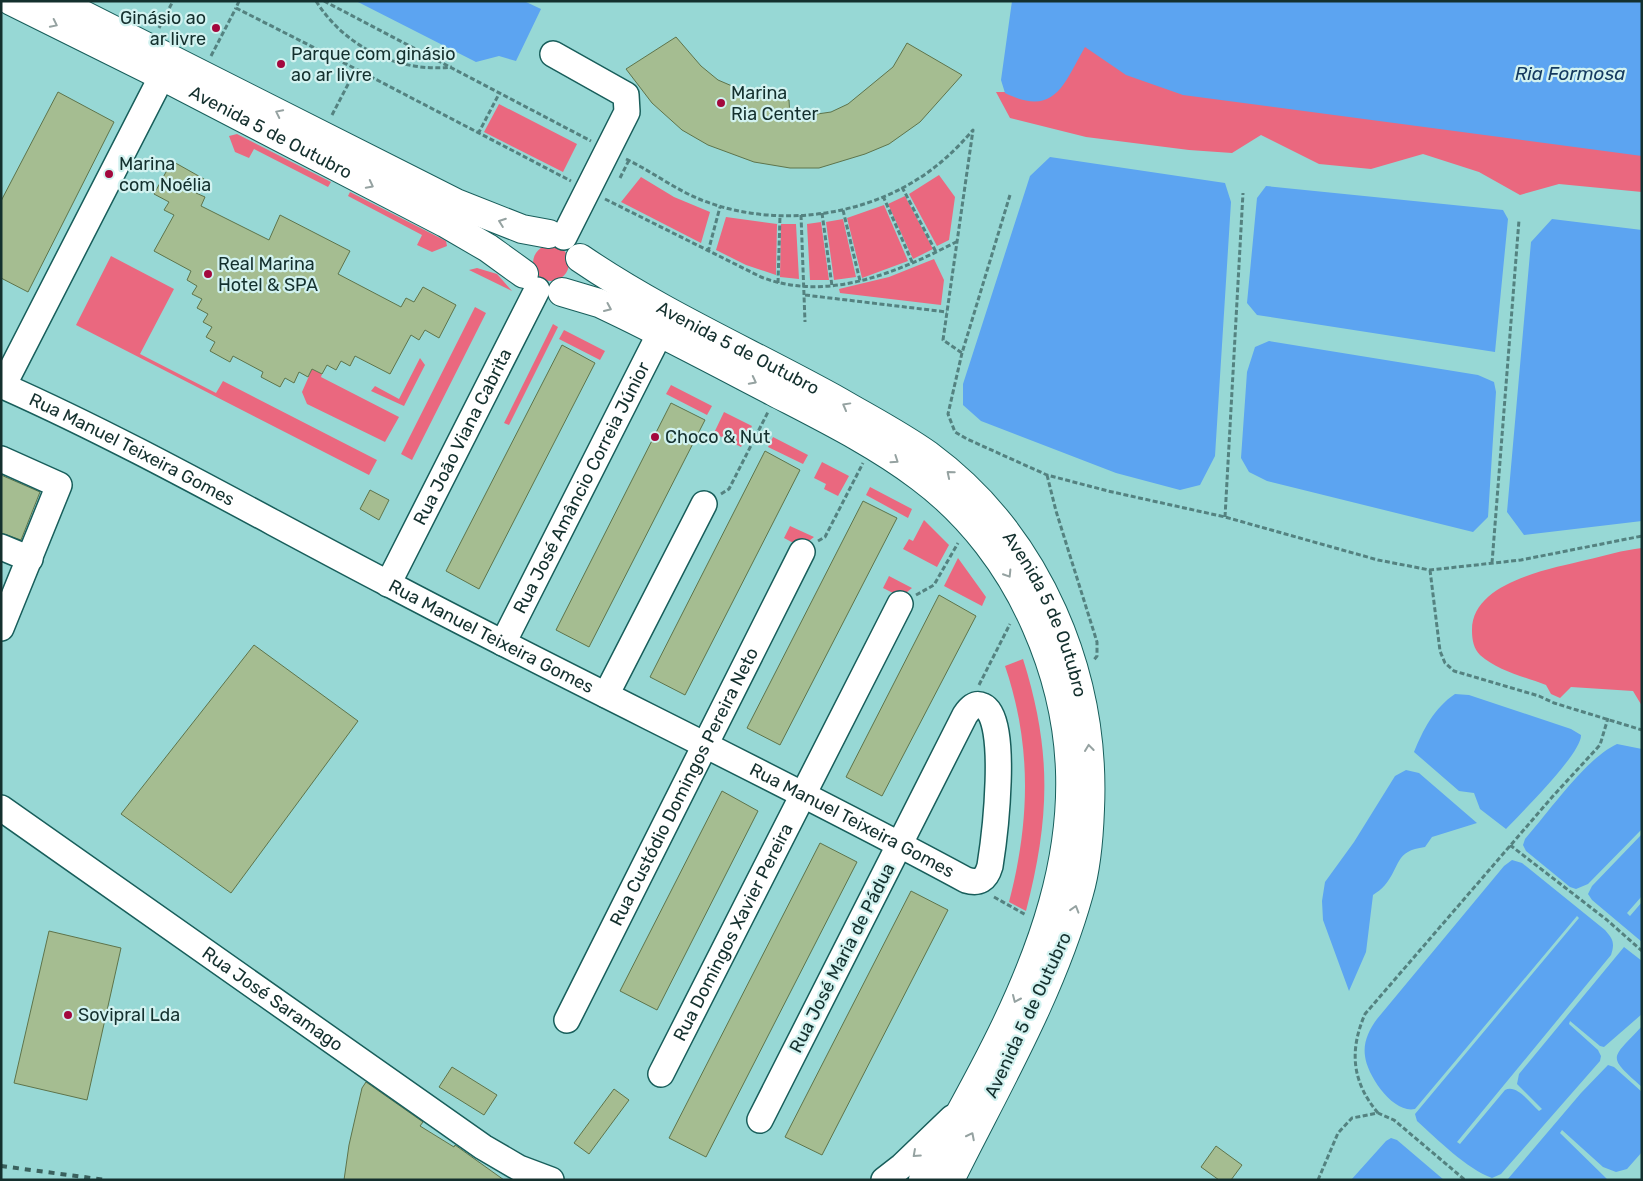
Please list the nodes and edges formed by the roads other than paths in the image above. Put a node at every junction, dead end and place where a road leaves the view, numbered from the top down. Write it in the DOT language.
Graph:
graph roads {
  1 [pos="11,1"];
  2 [pos="56,1"];
  3 [pos="553,54"];
  4 [pos="162,76"];
  5 [pos="556,235"];
  6 [pos="580,258"];
  7 [pos="541,285"];
  8 [pos="660,333"];
  9 [pos="2,385"];
  10 [pos="1,459"];
  11 [pos="704,504"];
  12 [pos="1,547"];
  13 [pos="802,552"];
  14 [pos="30,559"];
  15 [pos="388,584"];
  16 [pos="900,604"];
  17 [pos="1,628"];
  18 [pos="503,643"];
  19 [pos="606,695"];
  20 [pos="704,745"];
  21 [pos="803,795"];
  22 [pos="1,808"];
  23 [pos="899,844"];
  24 [pos="983,880"];
  25 [pos="567,1020"];
  26 [pos="660,1074"];
  27 [pos="963,1108"];
  28 [pos="760,1120"];
  29 [pos="551,1180"];
  30 [pos="884,1180"];
  31 [pos="923,1180"];
  32 [pos="950,1180"];
  1 -- 4 [label="main road, Avenida 5 de Outubro, one-way"];
  5 -- 2 [label="main road, Avenida 5 de Outubro, one-way"];
  3 -- 5 [label="street"];
  4 -- 7 [label="main road, Avenida 5 de Outubro, one-way"];
  4 -- 9 [label="street"];
  5 -- 6 [label="main road"];
  5 -- 7 [label="main road"];
  6 -- 7 [label="main road"];
  32 -- 6 [label="main road, Avenida 5 de Outubro, one-way"];
  7 -- 8 [label="main road, Avenida 5 de Outubro, one-way"];
  7 -- 15 [label="street, Rua João Viana Cabrita"];
  8 -- 18 [label="street, Rua José Amâncio Correia Júnior"];
  8 -- 27 [label="main road, Avenida 5 de Outubro, one-way"];
  9 -- 15 [label="street, Rua Manuel Teixeira Gomes"];
  10 -- 14 [label="street"];
  11 -- 19 [label="street"];
  12 -- 14 [label="street"];
  13 -- 20 [label="street, Rua Custódio Domingos Pereira Neto"];
  14 -- 17 [label="street"];
  15 -- 18 [label="street, Rua Manuel Teixeira Gomes"];
  16 -- 21 [label="street, Rua Domingos Xavier Pereira"];
  18 -- 19 [label="street, Rua Manuel Teixeira Gomes"];
  19 -- 20 [label="street, Rua Manuel Teixeira Gomes"];
  20 -- 21 [label="street, Rua Manuel Teixeira Gomes"];
  20 -- 25 [label="street, Rua Custódio Domingos Pereira Neto"];
  21 -- 23 [label="street, Rua Manuel Teixeira Gomes"];
  21 -- 26 [label="street, Rua Domingos Xavier Pereira"];
  22 -- 29 [label="street, Rua José Saramago"];
  23 -- 24 [label="street, Rua Manuel Teixeira Gomes"];
  23 -- 24 [label="street, Rua José Maria de Pádua"];
  23 -- 28 [label="street, Rua José Maria de Pádua"];
  27 -- 30 [label="street, one-way"];
  27 -- 31 [label="main road, Avenida 5 de Outubro"];
}
